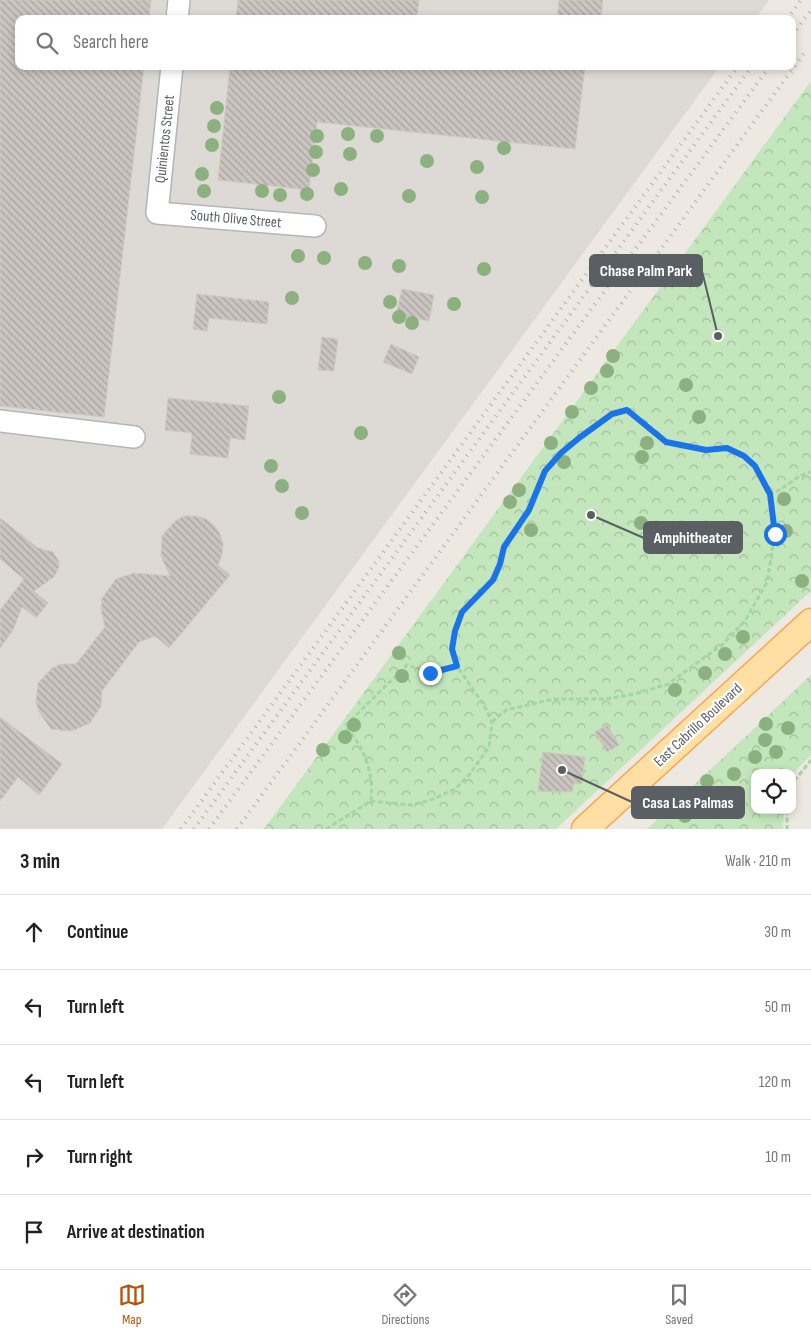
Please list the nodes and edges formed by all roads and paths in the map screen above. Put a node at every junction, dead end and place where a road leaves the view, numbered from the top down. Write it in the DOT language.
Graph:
graph roads {
  1 [pos="179,0"];
  2 [pos="178,15"];
  3 [pos="172,70"];
  4 [pos="157,213"];
  5 [pos="315,226"];
  6 [pos="0,421"];
  7 [pos="134,437"];
  8 [pos="811,472"];
  9 [pos="770,494"];
  10 [pos="811,622"];
  11 [pos="457,666"];
  12 [pos="492,722"];
  13 [pos="811,760"];
  14 [pos="796,779"];
  15 [pos="371,801"];
  16 [pos="787,814"];
  17 [pos="326,829"];
  18 [pos="585,829"];
  19 [pos="787,829"];
  1 -- 2 [label="street"];
  3 -- 4 [label="street, Quinientos Street"];
  4 -- 5 [label="street, South Olive Street"];
  6 -- 7 [label="street"];
  8 -- 9 [label="path"];
  9 -- 11 [label="path"];
  9 -- 12 [label="path"];
  10 -- 18 [label="main road, East Cabrillo Boulevard"];
  11 -- 12 [label="path"];
  11 -- 15 [label="path"];
  12 -- 15 [label="path"];
  13 -- 14 [label="path"];
  15 -- 17 [label="path"];
  16 -- 19 [label="path"];
}
